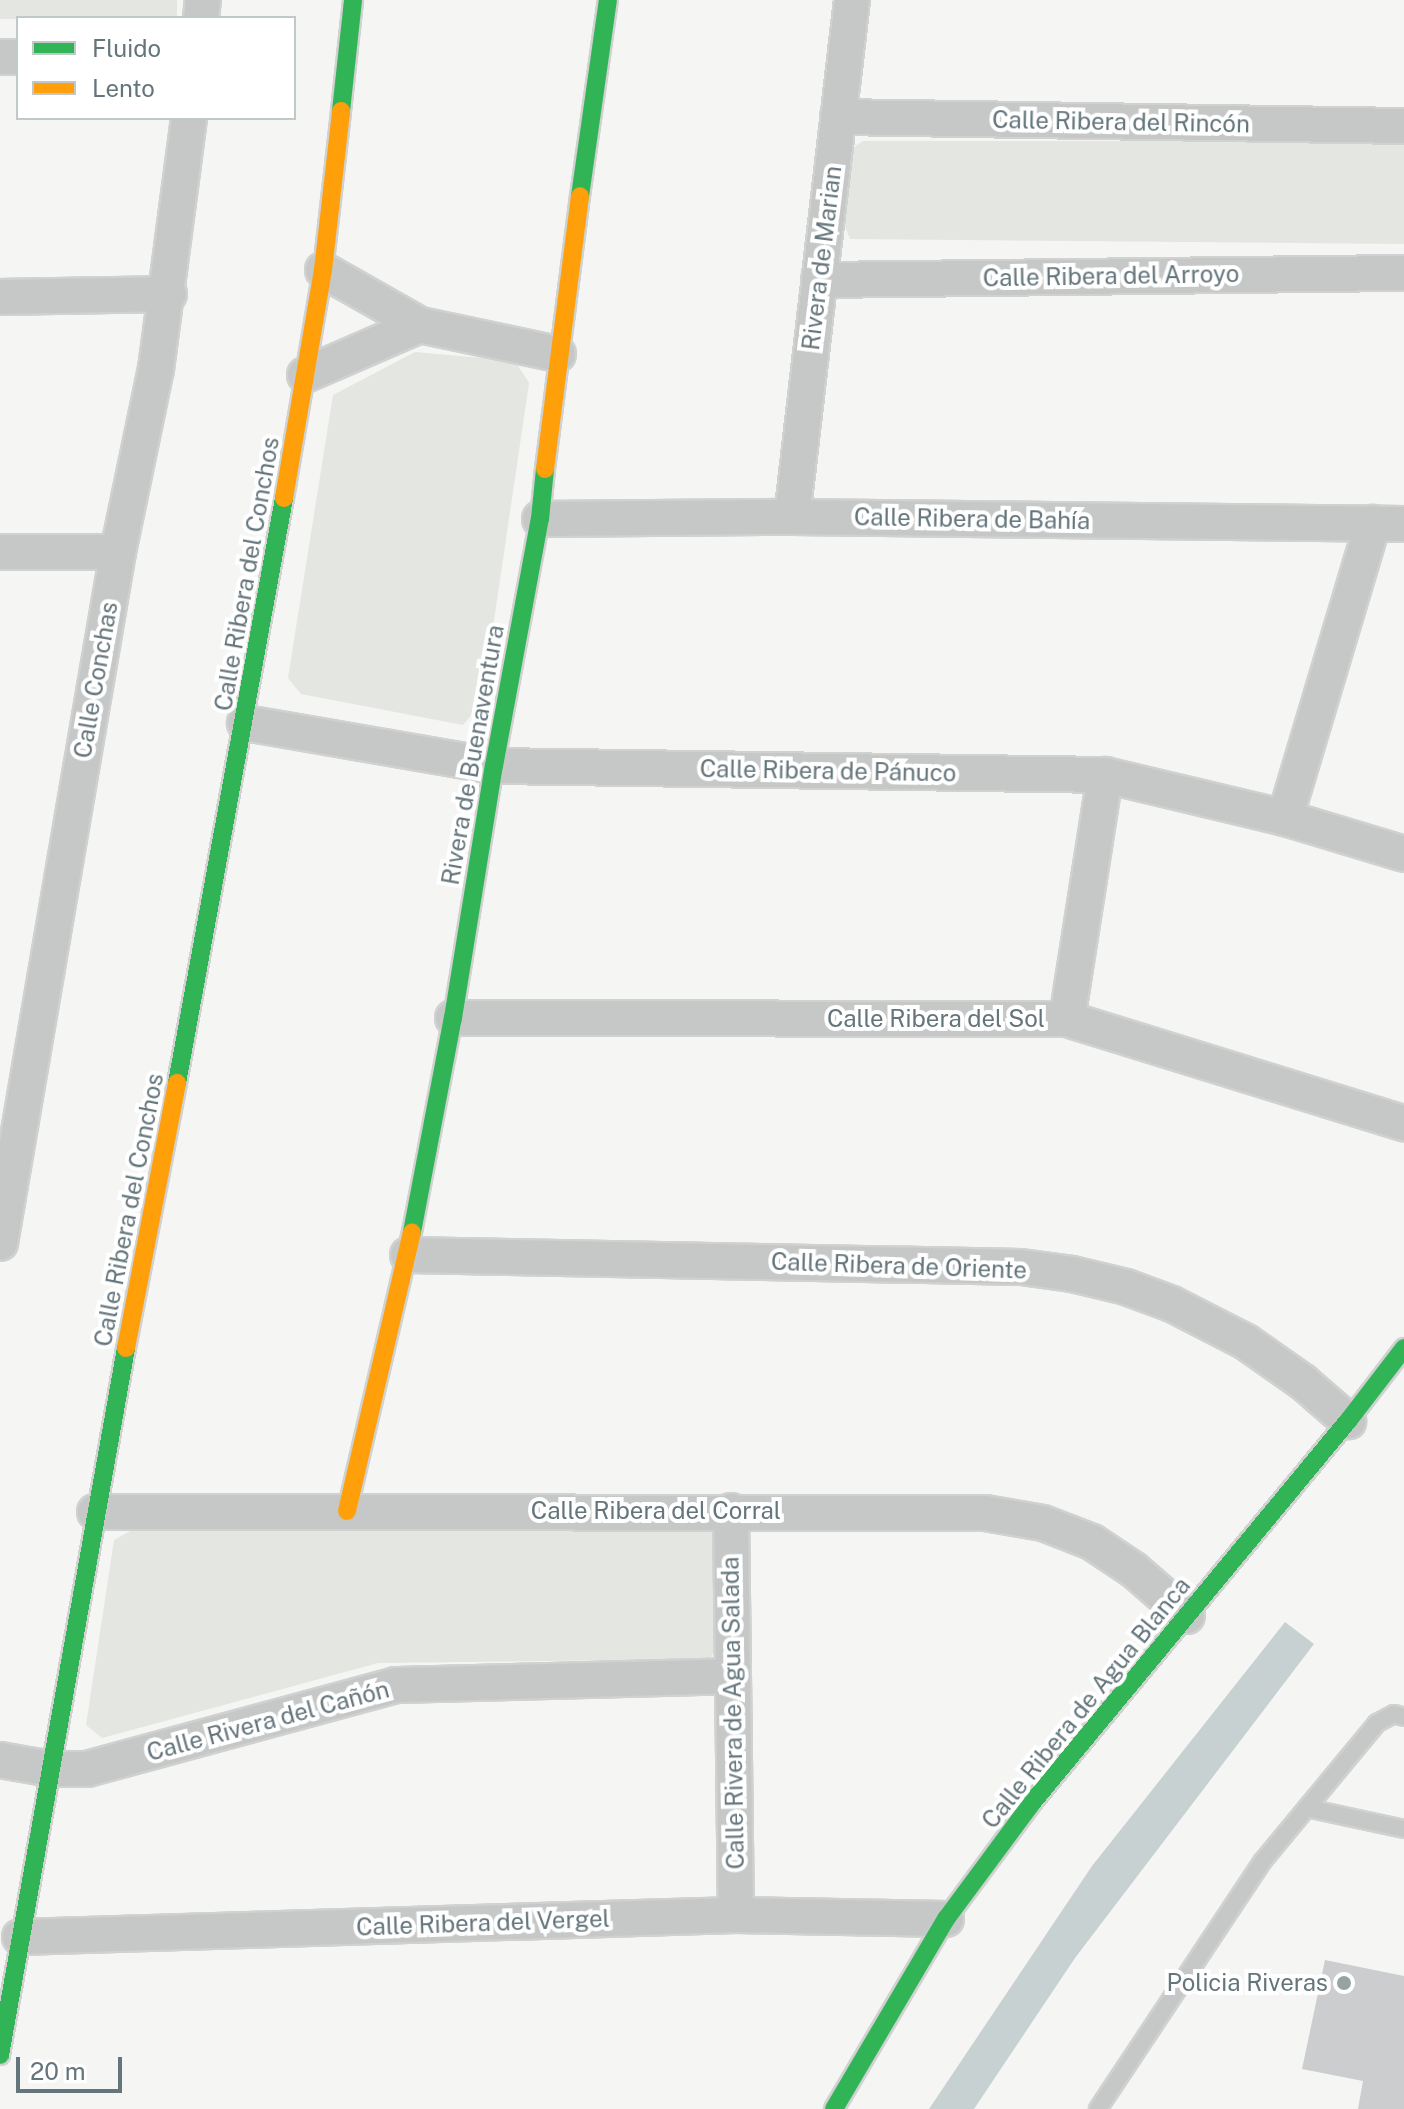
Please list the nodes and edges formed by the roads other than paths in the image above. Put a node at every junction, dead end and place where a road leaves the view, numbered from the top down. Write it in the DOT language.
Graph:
graph roads {
  1 [pos="353,0"];
  2 [pos="608,0"];
  3 [pos="852,0"];
  4 [pos="838,117"];
  5 [pos="189,120"];
  6 [pos="1404,126"];
  7 [pos="323,270"];
  8 [pos="1404,273"];
  9 [pos="819,280"];
  10 [pos="169,294"];
  11 [pos="0,297"];
  12 [pos="420,325"];
  13 [pos="558,354"];
  14 [pos="305,375"];
  15 [pos="792,517"];
  16 [pos="540,519"];
  17 [pos="1389,524"];
  18 [pos="0,552"];
  19 [pos="118,552"];
  20 [pos="245,723"];
  21 [pos="494,766"];
  22 [pos="1105,775"];
  23 [pos="1285,818"];
  24 [pos="1404,854"];
  25 [pos="453,1018"];
  26 [pos="1067,1019"];
  27 [pos="1404,1123"];
  28 [pos="0,1243"];
  29 [pos="408,1255"];
  30 [pos="1404,1348"];
  31 [pos="1348,1421"];
  32 [pos="347,1511"];
  33 [pos="731,1511"];
  34 [pos="95,1512"];
  35 [pos="1187,1616"];
  36 [pos="731,1676"];
  37 [pos="1404,1717"];
  38 [pos="0,1760"];
  39 [pos="51,1769"];
  40 [pos="1307,1808"];
  41 [pos="1404,1829"];
  42 [pos="736,1915"];
  43 [pos="946,1919"];
  44 [pos="20,1937"];
  45 [pos="0,2055"];
  46 [pos="834,2109"];
  47 [pos="1098,2109"];
  1 -- 7 [label="street"];
  2 -- 13 [label="street, Rivera de Buenaventura"];
  3 -- 4 [label="street, Rivera de Marian"];
  4 -- 6 [label="street, Calle Ribera del Rincón"];
  4 -- 9 [label="street, Rivera de Marian"];
  5 -- 10 [label="street, Calle Conchas"];
  7 -- 12 [label="street"];
  7 -- 14 [label="street, Calle Ribera del Conchos"];
  8 -- 9 [label="street, Calle Ribera del Arroyo"];
  9 -- 15 [label="street, Rivera de Marian"];
  10 -- 11 [label="street"];
  10 -- 19 [label="street, Calle Conchas"];
  12 -- 13 [label="street"];
  12 -- 14 [label="street"];
  13 -- 16 [label="street, Rivera de Buenaventura"];
  14 -- 20 [label="street, Calle Ribera del Conchos"];
  15 -- 16 [label="street, Calle Ribera de Bahía"];
  15 -- 17 [label="street, Calle Ribera de Bahía"];
  16 -- 21 [label="street, Rivera de Buenaventura"];
  17 -- 23 [label="street"];
  18 -- 19 [label="street"];
  19 -- 28 [label="street, Calle Conchas"];
  20 -- 21 [label="street, Calle Ribera de Pánuco"];
  20 -- 34 [label="street, Calle Ribera del Conchos"];
  21 -- 22 [label="street, Calle Ribera de Pánuco"];
  21 -- 25 [label="street, Rivera de Buenaventura"];
  22 -- 23 [label="street, Calle Ribera de Pánuco"];
  22 -- 26 [label="street"];
  23 -- 24 [label="street, Calle Ribera de Pánuco"];
  25 -- 26 [label="street, Calle Ribera del Sol"];
  25 -- 29 [label="street, Rivera de Buenaventura"];
  26 -- 27 [label="street, Calle Ribera del Sol"];
  29 -- 31 [label="street, Calle Ribera de Oriente"];
  29 -- 32 [label="street, Rivera de Buenaventura"];
  30 -- 31 [label="street, Calle Ribera de Agua Blanca"];
  31 -- 35 [label="street, Calle Ribera de Agua Blanca"];
  32 -- 33 [label="street, Calle Ribera del Corral"];
  32 -- 34 [label="street, Calle Ribera del Corral"];
  33 -- 35 [label="street, Calle Ribera del Corral"];
  33 -- 36 [label="street, Calle Rivera de Agua Salada"];
  34 -- 39 [label="street, Calle Ribera del Conchos"];
  35 -- 43 [label="street, Calle Ribera de Agua Blanca"];
  36 -- 39 [label="street, Calle Rivera del Cañón"];
  36 -- 42 [label="street, Calle Rivera de Agua Salada"];
  37 -- 40 [label="lane"];
  38 -- 39 [label="street, Calle Rivera del Cañón"];
  39 -- 44 [label="street, Calle Ribera del Conchos"];
  40 -- 41 [label="lane"];
  40 -- 47 [label="lane"];
  42 -- 43 [label="street, Calle Ribera del Vergel"];
  42 -- 44 [label="street, Calle Ribera del Vergel"];
  43 -- 46 [label="street, Calle Ribera de Agua Blanca"];
  44 -- 45 [label="street, Calle Ribera del Conchos"];
}
